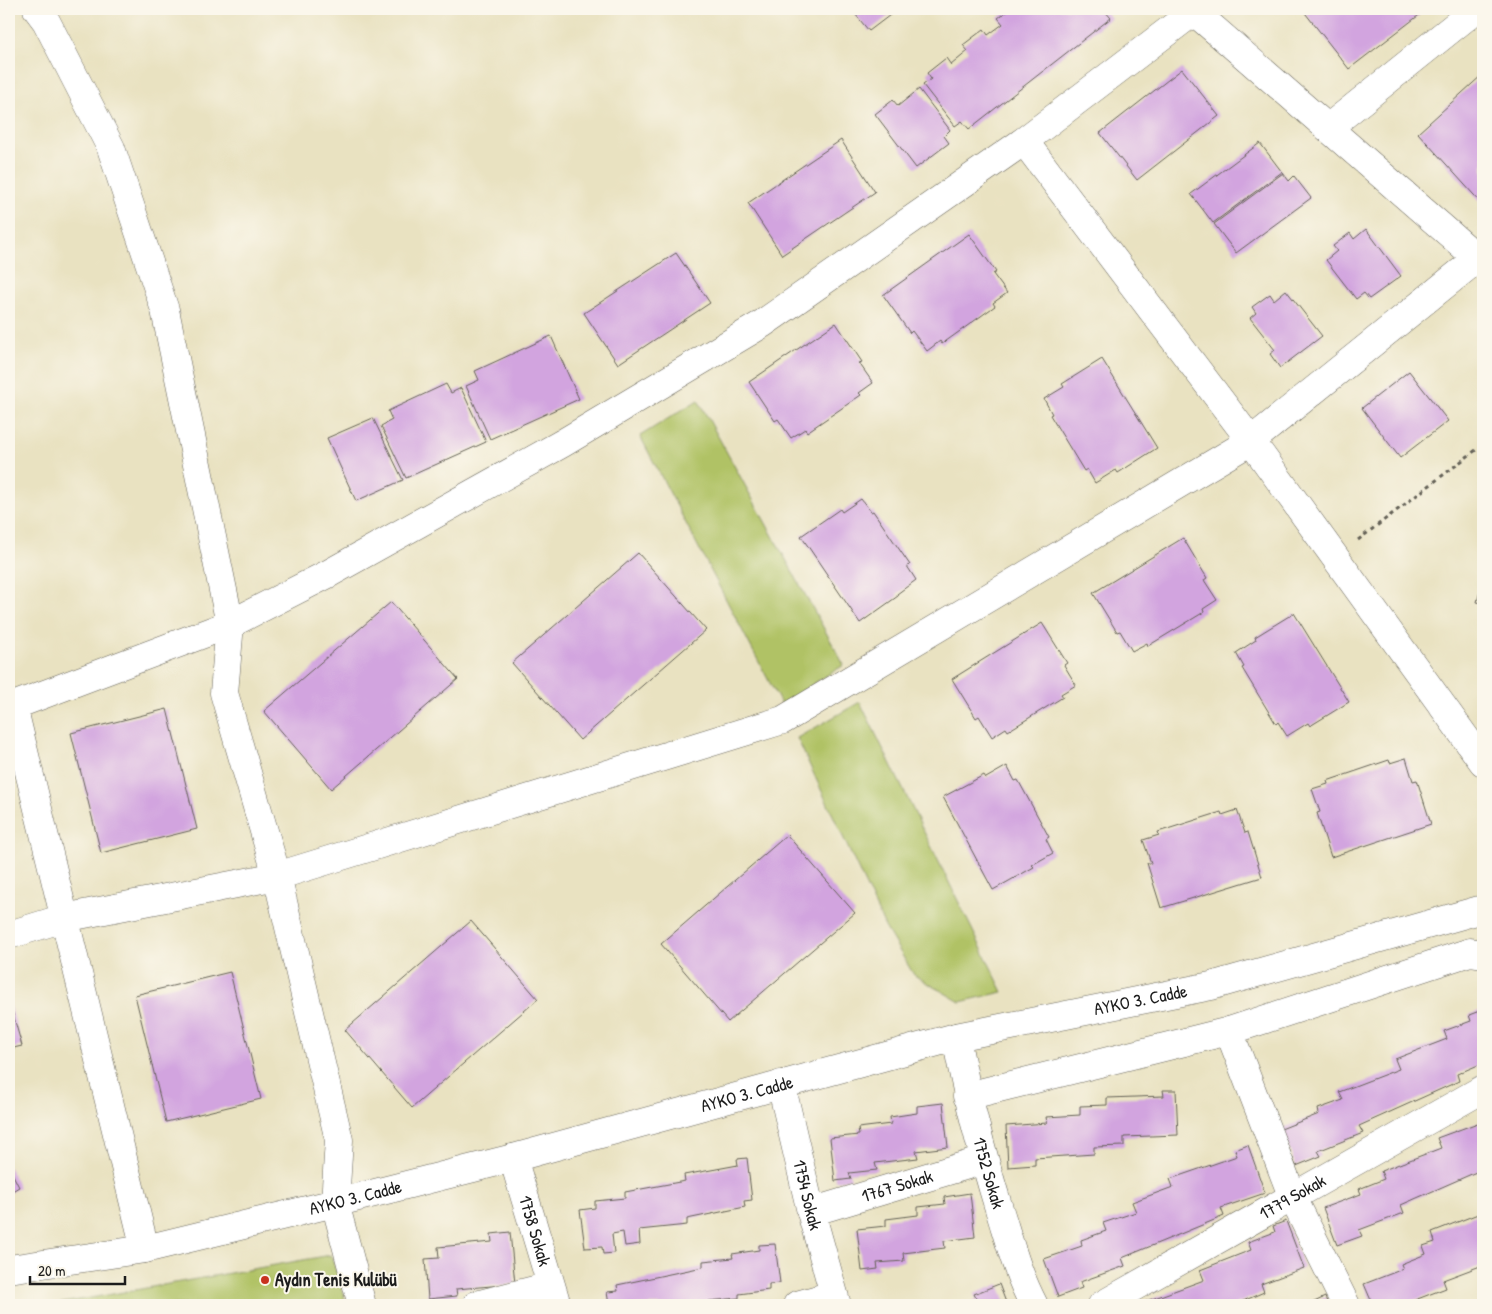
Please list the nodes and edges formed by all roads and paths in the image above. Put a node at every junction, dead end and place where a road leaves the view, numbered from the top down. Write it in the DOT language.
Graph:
graph roads {
  1 [pos="36,9"];
  2 [pos="1194,9"];
  3 [pos="1476,9"];
  4 [pos="1328,128"];
  5 [pos="1024,141"];
  6 [pos="1482,258"];
  7 [pos="1251,441"];
  8 [pos="1476,450"];
  9 [pos="1336,557"];
  10 [pos="230,624"];
  11 [pos="1483,762"];
  12 [pos="277,876"];
  13 [pos="1483,909"];
  14 [pos="64,918"];
  15 [pos="9,935"];
  16 [pos="1483,954"];
  17 [pos="1229,1031"];
  18 [pos="956,1037"];
  19 [pos="781,1084"];
  20 [pos="1483,1089"];
  21 [pos="967,1096"];
  22 [pos="513,1158"];
  23 [pos="984,1160"];
  24 [pos="1293,1198"];
  25 [pos="335,1203"];
  26 [pos="811,1212"];
  27 [pos="145,1249"];
  28 [pos="9,1269"];
  29 [pos="554,1296"];
  30 [pos="835,1300"];
  31 [pos="362,1305"];
  32 [pos="476,1305"];
  33 [pos="797,1305"];
  34 [pos="1034,1305"];
  35 [pos="1102,1305"];
  36 [pos="1346,1305"];
  1 -- 10 [label="street"];
  2 -- 4 [label="street"];
  2 -- 5 [label="street"];
  3 -- 4 [label="street"];
  4 -- 6 [label="street"];
  5 -- 7 [label="street"];
  5 -- 10 [label="street"];
  6 -- 7 [label="street"];
  7 -- 9 [label="street"];
  7 -- 12 [label="street"];
  8 -- 9 [label="path"];
  9 -- 11 [label="street"];
  10 -- 12 [label="street"];
  10 -- 14 [label="street"];
  12 -- 14 [label="street"];
  12 -- 25 [label="street"];
  13 -- 18 [label="street, AYKO 3. Cadde"];
  14 -- 15 [label="street"];
  14 -- 27 [label="street"];
  16 -- 17 [label="street"];
  17 -- 21 [label="street"];
  17 -- 24 [label="street"];
  18 -- 19 [label="street, AYKO 3. Cadde"];
  18 -- 21 [label="street, 1752 Sokak"];
  19 -- 22 [label="street, AYKO 3. Cadde"];
  19 -- 26 [label="street, 1754 Sokak"];
  20 -- 24 [label="street, 1779 Sokak"];
  21 -- 23 [label="street, 1752 Sokak"];
  22 -- 25 [label="street, AYKO 3. Cadde"];
  22 -- 29 [label="street, 1758 Sokak"];
  23 -- 26 [label="street, 1767 Sokak"];
  23 -- 34 [label="street, 1752 Sokak"];
  24 -- 35 [label="street, 1779 Sokak"];
  24 -- 36 [label="street"];
  25 -- 27 [label="street, AYKO 3. Cadde"];
  25 -- 31 [label="street"];
  26 -- 30 [label="street, 1754 Sokak"];
  27 -- 28 [label="street, AYKO 3. Cadde"];
  29 -- 32 [label="street"];
  30 -- 33 [label="street"];
}
